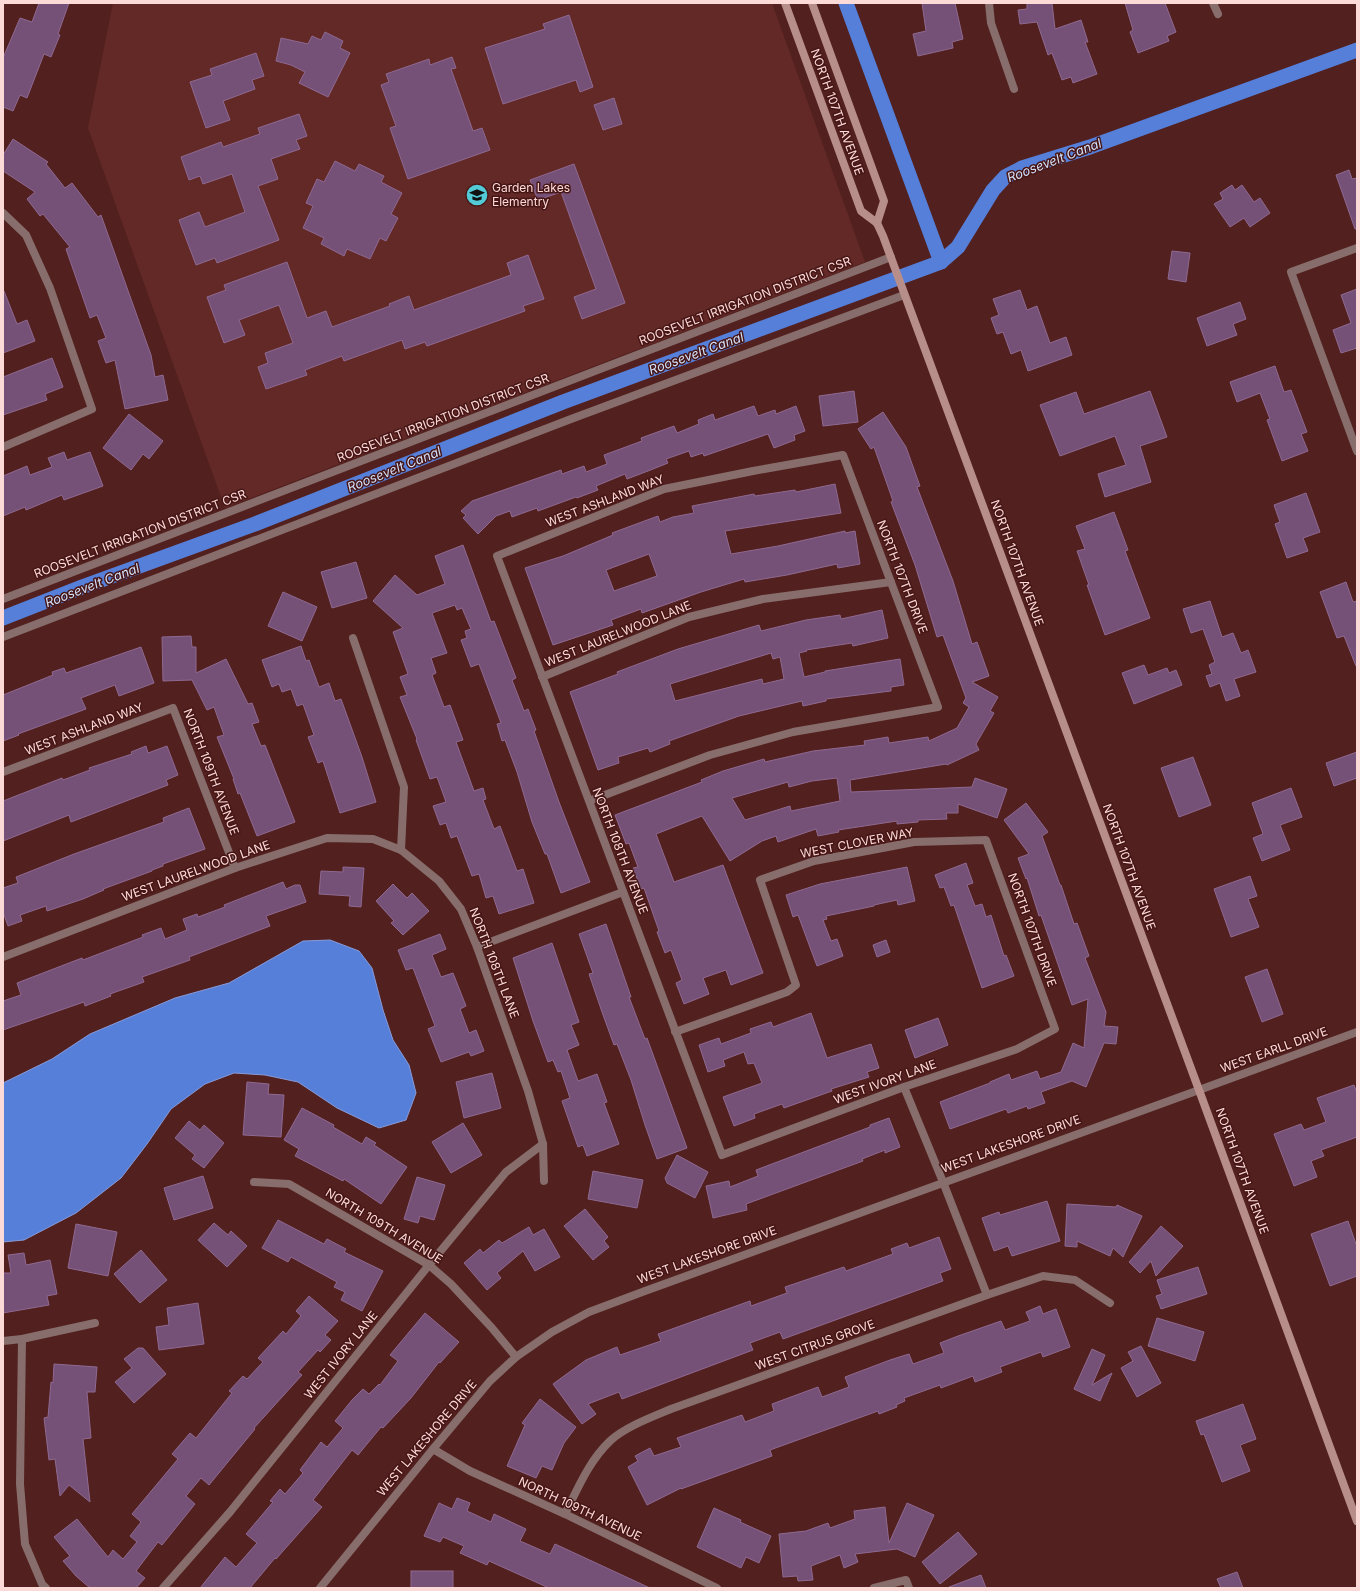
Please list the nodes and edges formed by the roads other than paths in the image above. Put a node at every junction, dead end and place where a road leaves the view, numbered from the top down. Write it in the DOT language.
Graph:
graph roads {
  1 [pos="785,3"];
  2 [pos="812,3"];
  3 [pos="989,3"];
  4 [pos="1213,3"];
  5 [pos="1218,14"];
  6 [pos="1014,89"];
  7 [pos="3,213"];
  8 [pos="877,223"];
  9 [pos="1357,248"];
  10 [pos="891,259"];
  11 [pos="904,295"];
  12 [pos="3,447"];
  13 [pos="1357,451"];
  14 [pos="843,454"];
  15 [pos="497,556"];
  16 [pos="891,582"];
  17 [pos="3,599"];
  18 [pos="3,637"];
  19 [pos="353,638"];
  20 [pos="542,677"];
  21 [pos="173,708"];
  22 [pos="3,772"];
  23 [pos="589,800"];
  24 [pos="986,840"];
  25 [pos="401,850"];
  26 [pos="235,868"];
  27 [pos="623,892"];
  28 [pos="477,946"];
  29 [pos="3,957"];
  30 [pos="1055,1029"];
  31 [pos="675,1032"];
  32 [pos="1357,1032"];
  33 [pos="904,1087"];
  34 [pos="1199,1090"];
  35 [pos="543,1144"];
  36 [pos="722,1156"];
  37 [pos="544,1181"];
  38 [pos="254,1182"];
  39 [pos="943,1182"];
  40 [pos="429,1265"];
  41 [pos="987,1295"];
  42 [pos="1110,1303"];
  43 [pos="95,1323"];
  44 [pos="22,1339"];
  45 [pos="3,1341"];
  46 [pos="516,1357"];
  47 [pos="433,1449"];
  48 [pos="565,1514"];
  49 [pos="1357,1521"];
  50 [pos="46,1588"];
  51 [pos="163,1588"];
  52 [pos="320,1588"];
  53 [pos="718,1588"];
  54 [pos="874,1588"];
  55 [pos="909,1588"];
  1 -- 8 [label="main road, NORTH 107TH AVENUE"];
  2 -- 8 [label="main road, NORTH 107TH AVENUE"];
  3 -- 6 [label="street"];
  4 -- 5 [label="street"];
  7 -- 12 [label="street"];
  8 -- 10 [label="main road, NORTH 107TH AVENUE"];
  9 -- 13 [label="street"];
  10 -- 11 [label="main road, NORTH 107TH AVENUE"];
  10 -- 17 [label="street, ROOSEVELT IRRIGATION DISTRICT CSR"];
  11 -- 18 [label="street"];
  11 -- 34 [label="main road, NORTH 107TH AVENUE"];
  14 -- 15 [label="street, WEST ASHLAND WAY"];
  14 -- 16 [label="street, NORTH 107TH DRIVE"];
  15 -- 20 [label="street, NORTH 108TH AVENUE"];
  16 -- 20 [label="street, WEST LAURELWOOD LANE"];
  16 -- 23 [label="street, NORTH 107TH DRIVE"];
  19 -- 25 [label="street"];
  20 -- 23 [label="street, NORTH 108TH AVENUE"];
  21 -- 22 [label="street, WEST ASHLAND WAY"];
  21 -- 26 [label="street, NORTH 109TH AVENUE"];
  23 -- 27 [label="street, NORTH 108TH AVENUE"];
  24 -- 30 [label="street, NORTH 107TH DRIVE"];
  24 -- 31 [label="street, WEST CLOVER WAY"];
  25 -- 26 [label="street, WEST LAURELWOOD LANE"];
  25 -- 28 [label="street, NORTH 108TH LANE"];
  26 -- 29 [label="street, WEST LAURELWOOD LANE"];
  27 -- 28 [label="street"];
  27 -- 31 [label="street, NORTH 108TH AVENUE"];
  28 -- 35 [label="street, NORTH 108TH LANE"];
  30 -- 33 [label="street, WEST IVORY LANE"];
  31 -- 36 [label="street, NORTH 108TH AVENUE"];
  32 -- 34 [label="street, WEST EARLL DRIVE"];
  33 -- 36 [label="street, WEST IVORY LANE"];
  33 -- 39 [label="street"];
  34 -- 39 [label="street, WEST LAKESHORE DRIVE"];
  34 -- 49 [label="main road, NORTH 107TH AVENUE"];
  35 -- 37 [label="street, NORTH 108TH LANE"];
  35 -- 40 [label="street, WEST IVORY LANE"];
  38 -- 40 [label="street, NORTH 109TH AVENUE"];
  39 -- 41 [label="street"];
  39 -- 46 [label="street, WEST LAKESHORE DRIVE"];
  40 -- 46 [label="street, NORTH 109TH AVENUE"];
  40 -- 51 [label="street, WEST IVORY LANE"];
  41 -- 42 [label="street, WEST CITRUS GROVE"];
  41 -- 48 [label="street, WEST CITRUS GROVE"];
  43 -- 44 [label="street"];
  44 -- 45 [label="street"];
  44 -- 50 [label="street"];
  46 -- 47 [label="street, WEST LAKESHORE DRIVE"];
  47 -- 48 [label="street, NORTH 109TH AVENUE"];
  47 -- 52 [label="street, WEST LAKESHORE DRIVE"];
  48 -- 53 [label="street, NORTH 109TH AVENUE"];
  54 -- 55 [label="street"];
}
